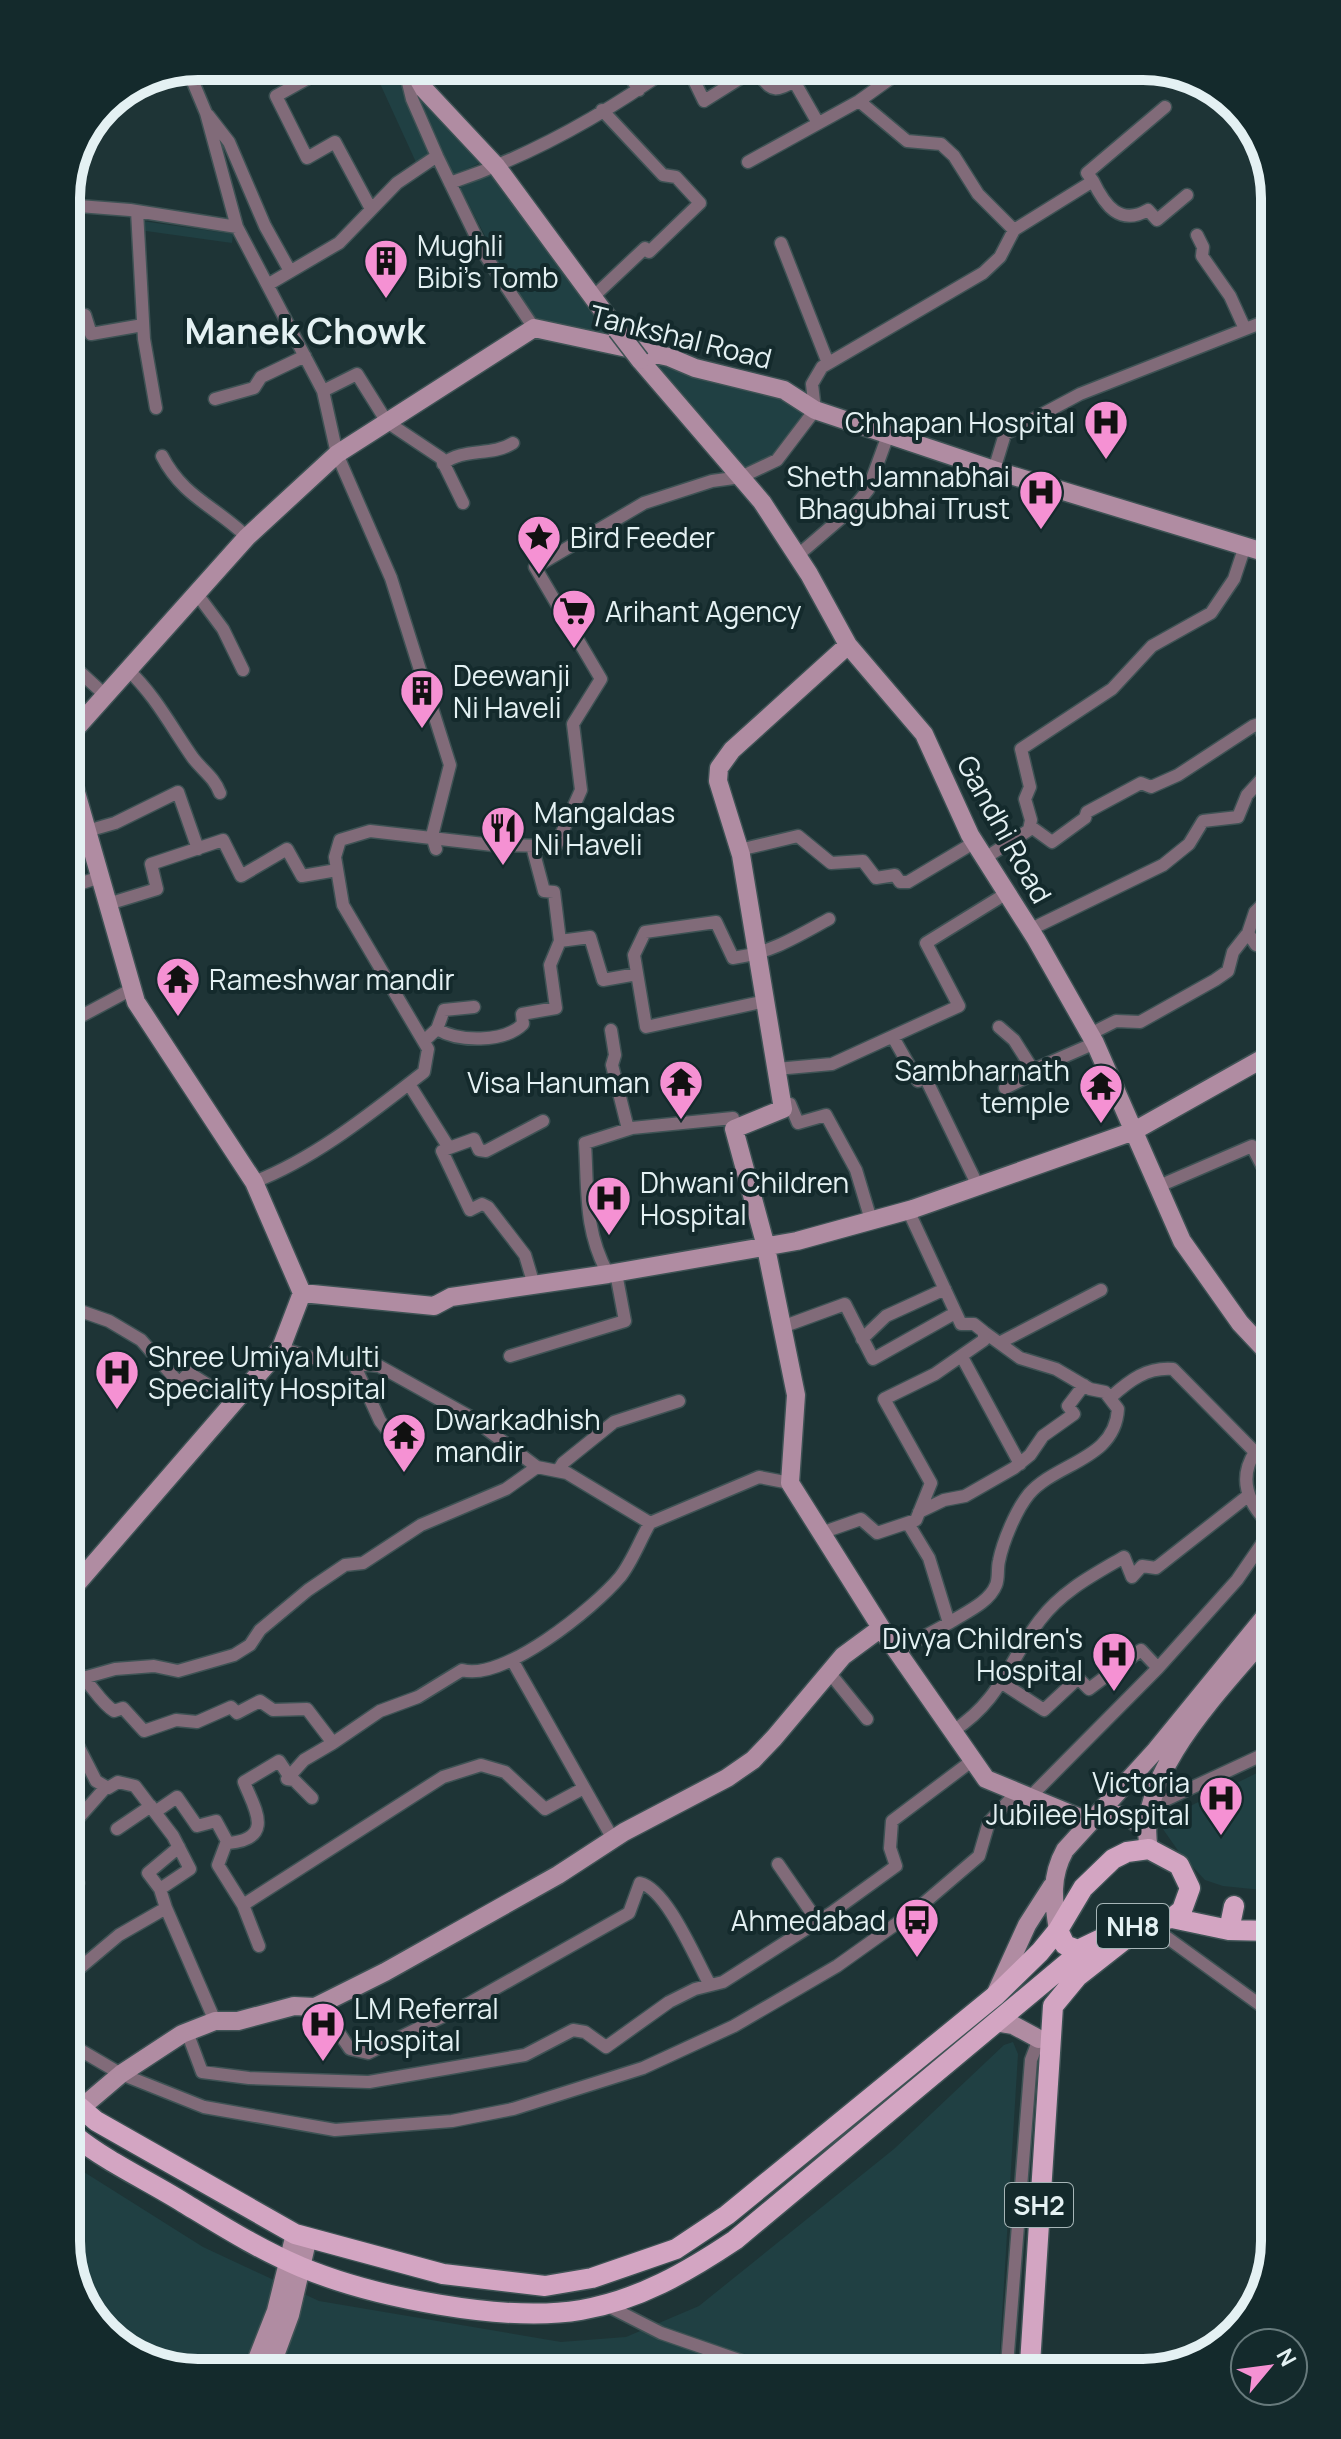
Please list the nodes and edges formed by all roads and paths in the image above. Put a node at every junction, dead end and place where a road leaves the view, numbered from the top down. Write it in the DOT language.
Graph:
graph roads {
  1 [pos="192,80"];
  2 [pos="305,80"];
  3 [pos="407,80"];
  4 [pos="419,80"];
  5 [pos="632,80"];
  6 [pos="653,80"];
  7 [pos="694,80"];
  8 [pos="738,80"];
  9 [pos="760,80"];
  10 [pos="888,80"];
  11 [pos="639,90"];
  12 [pos="859,101"];
  13 [pos="1165,107"];
  14 [pos="602,110"];
  15 [pos="206,113"];
  16 [pos="818,123"];
  17 [pos="437,156"];
  18 [pos="748,162"];
  19 [pos="497,167"];
  20 [pos="1093,181"];
  21 [pos="450,183"];
  22 [pos="1187,195"];
  23 [pos="80,206"];
  24 [pos="371,209"];
  25 [pos="137,211"];
  26 [pos="237,227"];
  27 [pos="1014,230"];
  28 [pos="1197,235"];
  29 [pos="781,243"];
  30 [pos="290,271"];
  31 [pos="269,284"];
  32 [pos="593,297"];
  33 [pos="85,315"];
  34 [pos="1261,323"];
  35 [pos="143,325"];
  36 [pos="534,328"];
  37 [pos="1245,329"];
  38 [pos="305,356"];
  39 [pos="828,363"];
  40 [pos="323,391"];
  41 [pos="215,399"];
  42 [pos="156,408"];
  43 [pos="815,410"];
  44 [pos="387,422"];
  45 [pos="888,435"];
  46 [pos="513,443"];
  47 [pos="337,454"];
  48 [pos="162,456"];
  49 [pos="443,464"];
  50 [pos="994,470"];
  51 [pos="741,477"];
  52 [pos="463,503"];
  53 [pos="247,537"];
  54 [pos="1245,546"];
  55 [pos="1261,551"];
  56 [pos="797,556"];
  57 [pos="197,594"];
  58 [pos="848,645"];
  59 [pos="128,670"];
  60 [pos="243,670"];
  61 [pos="80,672"];
  62 [pos="105,695"];
  63 [pos="80,723"];
  64 [pos="1261,724"];
  65 [pos="1261,780"];
  66 [pos="220,793"];
  67 [pos="80,806"];
  68 [pos="1030,826"];
  69 [pos="87,831"];
  70 [pos="434,842"];
  71 [pos="532,846"];
  72 [pos="198,849"];
  73 [pos="739,850"];
  74 [pos="980,850"];
  75 [pos="337,870"];
  76 [pos="100,877"];
  77 [pos="80,884"];
  78 [pos="1007,893"];
  79 [pos="108,904"];
  80 [pos="1261,906"];
  81 [pos="829,919"];
  82 [pos="1029,930"];
  83 [pos="1248,933"];
  84 [pos="560,941"];
  85 [pos="1261,946"];
  86 [pos="757,955"];
  87 [pos="637,974"];
  88 [pos="132,989"];
  89 [pos="766,1001"];
  90 [pos="474,1007"];
  91 [pos="80,1017"];
  92 [pos="999,1027"];
  93 [pos="437,1029"];
  94 [pos="611,1030"];
  95 [pos="894,1039"];
  96 [pos="1091,1039"];
  97 [pos="424,1041"];
  98 [pos="1261,1060"];
  99 [pos="776,1069"];
  100 [pos="1033,1070"];
  101 [pos="409,1084"];
  102 [pos="1005,1088"];
  103 [pos="782,1106"];
  104 [pos="543,1121"];
  105 [pos="628,1129"];
  106 [pos="734,1129"];
  107 [pos="1134,1131"];
  108 [pos="449,1148"];
  109 [pos="1261,1164"];
  110 [pos="254,1182"];
  111 [pos="978,1186"];
  112 [pos="1159,1186"];
  113 [pos="908,1210"];
  114 [pos="871,1220"];
  115 [pos="765,1243"];
  116 [pos="612,1274"];
  117 [pos="534,1285"];
  118 [pos="945,1289"];
  119 [pos="1101,1290"];
  120 [pos="302,1293"];
  121 [pos="80,1311"];
  122 [pos="955,1313"];
  123 [pos="782,1327"];
  124 [pos="984,1332"];
  125 [pos="862,1339"];
  126 [pos="1001,1342"];
  127 [pos="1261,1345"];
  128 [pos="281,1348"];
  129 [pos="510,1356"];
  130 [pos="962,1357"];
  131 [pos="354,1364"];
  132 [pos="1084,1385"];
  133 [pos="1111,1397"];
  134 [pos="234,1401"];
  135 [pos="679,1401"];
  136 [pos="394,1439"];
  137 [pos="1261,1449"];
  138 [pos="1255,1452"];
  139 [pos="1020,1464"];
  140 [pos="537,1467"];
  141 [pos="558,1471"];
  142 [pos="790,1483"];
  143 [pos="1249,1495"];
  144 [pos="919,1512"];
  145 [pos="1261,1518"];
  146 [pos="650,1523"];
  147 [pos="909,1525"];
  148 [pos="821,1533"];
  149 [pos="1261,1546"];
  150 [pos="80,1580"];
  151 [pos="1261,1621"];
  152 [pos="949,1623"];
  153 [pos="881,1628"];
  154 [pos="1261,1643"];
  155 [pos="897,1651"];
  156 [pos="512,1660"];
  157 [pos="1158,1668"];
  158 [pos="828,1671"];
  159 [pos="80,1674"];
  160 [pos="80,1676"];
  161 [pos="1002,1683"];
  162 [pos="867,1719"];
  163 [pos="953,1731"];
  164 [pos="333,1743"];
  165 [pos="80,1750"];
  166 [pos="1261,1756"];
  167 [pos="973,1760"];
  168 [pos="289,1776"];
  169 [pos="106,1787"];
  170 [pos="584,1788"];
  171 [pos="1023,1794"];
  172 [pos="312,1798"];
  173 [pos="153,1809"];
  174 [pos="1147,1809"];
  175 [pos="80,1816"];
  176 [pos="1095,1817"];
  177 [pos="1144,1828"];
  178 [pos="117,1829"];
  179 [pos="613,1839"];
  180 [pos="227,1841"];
  181 [pos="179,1847"];
  182 [pos="1149,1849"];
  183 [pos="778,1864"];
  184 [pos="1052,1886"];
  185 [pos="160,1889"];
  186 [pos="243,1905"];
  187 [pos="1234,1906"];
  188 [pos="166,1908"];
  189 [pos="1172,1918"];
  190 [pos="818,1922"];
  191 [pos="1146,1922"];
  192 [pos="1058,1930"];
  193 [pos="1229,1930"];
  194 [pos="1261,1931"];
  195 [pos="259,1946"];
  196 [pos="1084,1949"];
  197 [pos="1040,1952"];
  198 [pos="80,1961"];
  199 [pos="1042,1981"];
  200 [pos="710,1985"];
  201 [pos="995,1996"];
  202 [pos="1051,2002"];
  203 [pos="1261,2006"];
  204 [pos="315,2007"];
  205 [pos="215,2021"];
  206 [pos="995,2022"];
  207 [pos="187,2032"];
  208 [pos="1044,2043"];
  209 [pos="80,2050"];
  210 [pos="121,2074"];
  211 [pos="80,2105"];
  212 [pos="80,2108"];
  213 [pos="80,2139"];
  214 [pos="302,2236"];
  215 [pos="296,2265"];
  216 [pos="604,2304"];
  217 [pos="257,2359"];
  218 [pos="274,2359"];
  219 [pos="736,2359"];
  220 [pos="1007,2359"];
  221 [pos="1030,2359"];
  222 [pos="1040,2359"];
  1 -- 15 [label="street"];
  2 -- 24 [label="street"];
  3 -- 17 [label="street"];
  4 -- 19 [label="street"];
  5 -- 11 [label="street"];
  6 -- 11 [label="street"];
  7 -- 8 [label="street"];
  9 -- 16 [label="street"];
  10 -- 12 [label="street"];
  11 -- 14 [label="street"];
  12 -- 16 [label="street"];
  12 -- 27 [label="street"];
  13 -- 20 [label="street"];
  14 -- 19 [label="street"];
  14 -- 32 [label="street"];
  15 -- 26 [label="street"];
  15 -- 30 [label="street"];
  16 -- 18 [label="street"];
  17 -- 21 [label="street"];
  17 -- 24 [label="street"];
  19 -- 21 [label="street"];
  19 -- 32 [label="street"];
  20 -- 22 [label="street"];
  20 -- 27 [label="street"];
  21 -- 36 [label="street"];
  23 -- 25 [label="street"];
  24 -- 30 [label="street"];
  25 -- 26 [label="street"];
  25 -- 35 [label="street"];
  26 -- 31 [label="street"];
  27 -- 39 [label="street"];
  28 -- 37 [label="street"];
  29 -- 39 [label="street"];
  30 -- 31 [label="street"];
  31 -- 38 [label="street"];
  32 -- 51 [label="street, Gandhi Road, bridge"];
  33 -- 35 [label="street"];
  34 -- 37 [label="street"];
  35 -- 42 [label="street"];
  36 -- 43 [label="street, Tankshal Road"];
  36 -- 44 [label="street"];
  37 -- 50 [label="street"];
  38 -- 40 [label="street"];
  38 -- 41 [label="street"];
  39 -- 43 [label="street"];
  40 -- 44 [label="street"];
  40 -- 47 [label="street"];
  43 -- 45 [label="street, Tankshal Road"];
  43 -- 51 [label="street"];
  44 -- 47 [label="street"];
  44 -- 49 [label="street"];
  45 -- 50 [label="street, Tankshal Road"];
  45 -- 56 [label="street"];
  46 -- 49 [label="street"];
  47 -- 53 [label="street"];
  47 -- 70 [label="street"];
  48 -- 53 [label="street"];
  49 -- 52 [label="street"];
  50 -- 54 [label="street, Tankshal Road"];
  51 -- 56 [label="street, Gandhi Road"];
  51 -- 71 [label="street"];
  53 -- 57 [label="street"];
  54 -- 55 [label="street, Tankshal Road"];
  54 -- 68 [label="street"];
  56 -- 58 [label="street, Gandhi Road"];
  57 -- 59 [label="street"];
  57 -- 60 [label="street"];
  58 -- 73 [label="street"];
  58 -- 74 [label="street, Gandhi Road"];
  59 -- 62 [label="street"];
  59 -- 66 [label="street"];
  61 -- 62 [label="street"];
  62 -- 63 [label="street"];
  64 -- 68 [label="street"];
  65 -- 82 [label="street"];
  67 -- 69 [label="street"];
  68 -- 74 [label="street"];
  69 -- 72 [label="street"];
  69 -- 76 [label="street"];
  70 -- 71 [label="street"];
  70 -- 75 [label="street"];
  71 -- 84 [label="street"];
  72 -- 75 [label="street"];
  72 -- 79 [label="street"];
  73 -- 74 [label="street"];
  73 -- 86 [label="street"];
  74 -- 78 [label="street, Gandhi Road"];
  75 -- 97 [label="street"];
  76 -- 77 [label="street"];
  76 -- 79 [label="street"];
  78 -- 82 [label="street, Gandhi Road"];
  78 -- 95 [label="street"];
  79 -- 88 [label="street"];
  80 -- 83 [label="street"];
  81 -- 86 [label="street"];
  82 -- 96 [label="street, Gandhi Road"];
  83 -- 85 [label="street"];
  83 -- 96 [label="street"];
  84 -- 87 [label="street"];
  84 -- 93 [label="street"];
  86 -- 87 [label="street"];
  86 -- 89 [label="street"];
  87 -- 89 [label="street"];
  88 -- 91 [label="street"];
  88 -- 110 [label="street"];
  89 -- 99 [label="street"];
  90 -- 93 [label="street"];
  92 -- 100 [label="street"];
  93 -- 97 [label="street"];
  94 -- 105 [label="street"];
  95 -- 99 [label="street"];
  95 -- 111 [label="street"];
  96 -- 100 [label="street"];
  96 -- 107 [label="street, Gandhi Road"];
  97 -- 101 [label="street"];
  98 -- 107 [label="street"];
  99 -- 103 [label="street"];
  100 -- 102 [label="street"];
  101 -- 108 [label="street"];
  101 -- 110 [label="street"];
  103 -- 106 [label="street"];
  103 -- 114 [label="street"];
  104 -- 108 [label="street"];
  105 -- 106 [label="street"];
  105 -- 116 [label="street"];
  106 -- 115 [label="street"];
  107 -- 111 [label="street"];
  107 -- 112 [label="street, Gandhi Road"];
  108 -- 117 [label="street"];
  109 -- 112 [label="street"];
  110 -- 120 [label="street"];
  111 -- 113 [label="street"];
  112 -- 127 [label="street, Gandhi Road"];
  113 -- 114 [label="street"];
  113 -- 118 [label="street"];
  114 -- 115 [label="street"];
  115 -- 116 [label="street"];
  115 -- 123 [label="street"];
  116 -- 117 [label="street"];
  116 -- 129 [label="street"];
  117 -- 120 [label="street"];
  118 -- 122 [label="street"];
  118 -- 125 [label="street"];
  119 -- 126 [label="street"];
  120 -- 128 [label="street"];
  121 -- 134 [label="street"];
  122 -- 124 [label="street"];
  122 -- 125 [label="street"];
  123 -- 125 [label="street"];
  123 -- 142 [label="street"];
  124 -- 126 [label="street"];
  124 -- 130 [label="street"];
  126 -- 132 [label="street"];
  128 -- 131 [label="street"];
  128 -- 134 [label="street"];
  130 -- 139 [label="street"];
  130 -- 144 [label="street"];
  131 -- 136 [label="street"];
  131 -- 140 [label="street"];
  132 -- 133 [label="street"];
  132 -- 139 [label="street"];
  133 -- 138 [label="street"];
  133 -- 152 [label="street"];
  134 -- 150 [label="street"];
  135 -- 141 [label="street"];
  137 -- 138 [label="street"];
  138 -- 143 [label="street"];
  139 -- 144 [label="street"];
  140 -- 141 [label="street"];
  140 -- 159 [label="street"];
  141 -- 146 [label="street"];
  142 -- 146 [label="street"];
  142 -- 148 [label="street"];
  143 -- 145 [label="street"];
  143 -- 161 [label="street"];
  144 -- 147 [label="street"];
  146 -- 156 [label="street"];
  147 -- 148 [label="street"];
  147 -- 152 [label="street"];
  148 -- 153 [label="street"];
  149 -- 157 [label="street"];
  151 -- 176 [label="street"];
  152 -- 155 [label="street"];
  153 -- 155 [label="street"];
  153 -- 158 [label="street"];
  154 -- 174 [label="street"];
  155 -- 163 [label="street"];
  156 -- 164 [label="street"];
  156 -- 170 [label="street"];
  157 -- 161 [label="street"];
  157 -- 171 [label="street"];
  158 -- 162 [label="street"];
  158 -- 179 [label="street"];
  160 -- 164 [label="street"];
  161 -- 163 [label="street"];
  163 -- 167 [label="street"];
  164 -- 168 [label="street"];
  165 -- 169 [label="street"];
  166 -- 174 [label="street"];
  167 -- 171 [label="street"];
  167 -- 190 [label="street"];
  168 -- 172 [label="street"];
  168 -- 180 [label="street"];
  169 -- 173 [label="street"];
  169 -- 175 [label="street"];
  170 -- 179 [label="street"];
  170 -- 186 [label="street"];
  171 -- 176 [label="street"];
  171 -- 210 [label="street"];
  173 -- 178 [label="street"];
  173 -- 180 [label="street"];
  173 -- 181 [label="street"];
  174 -- 177 [label="street"];
  176 -- 177 [label="street"];
  176 -- 184 [label="street"];
  177 -- 182 [label="street"];
  179 -- 204 [label="street"];
  180 -- 186 [label="street"];
  181 -- 185 [label="street"];
  181 -- 185 [label="street"];
  182 -- 189 [label="main road, NH8"];
  182 -- 192 [label="main road, NH8"];
  183 -- 190 [label="street"];
  184 -- 192 [label="street"];
  184 -- 201 [label="street"];
  185 -- 188 [label="street"];
  186 -- 195 [label="street"];
  187 -- 193 [label="main road"];
  188 -- 198 [label="street"];
  188 -- 205 [label="street"];
  189 -- 191 [label="main road, NH8"];
  189 -- 193 [label="main road"];
  190 -- 200 [label="street"];
  191 -- 196 [label="main road, NH8"];
  191 -- 202 [label="main road"];
  191 -- 203 [label="street"];
  192 -- 196 [label="main road, NH8"];
  192 -- 197 [label="main road"];
  193 -- 194 [label="main road"];
  196 -- 199 [label="main road"];
  197 -- 199 [label="main road"];
  197 -- 201 [label="main road"];
  199 -- 202 [label="main road"];
  199 -- 206 [label="main road"];
  200 -- 204 [label="street"];
  200 -- 207 [label="street"];
  201 -- 214 [label="main road"];
  202 -- 208 [label="main road, SH2"];
  202 -- 222 [label="street"];
  204 -- 205 [label="street"];
  205 -- 207 [label="street"];
  206 -- 208 [label="street"];
  206 -- 216 [label="main road"];
  207 -- 210 [label="street"];
  208 -- 220 [label="street"];
  208 -- 221 [label="main road, SH2"];
  209 -- 210 [label="street"];
  210 -- 211 [label="street"];
  212 -- 214 [label="main road"];
  213 -- 215 [label="main road"];
  214 -- 215 [label="street"];
  215 -- 216 [label="main road"];
  215 -- 217 [label="street"];
  215 -- 218 [label="street"];
  216 -- 219 [label="street"];
}
